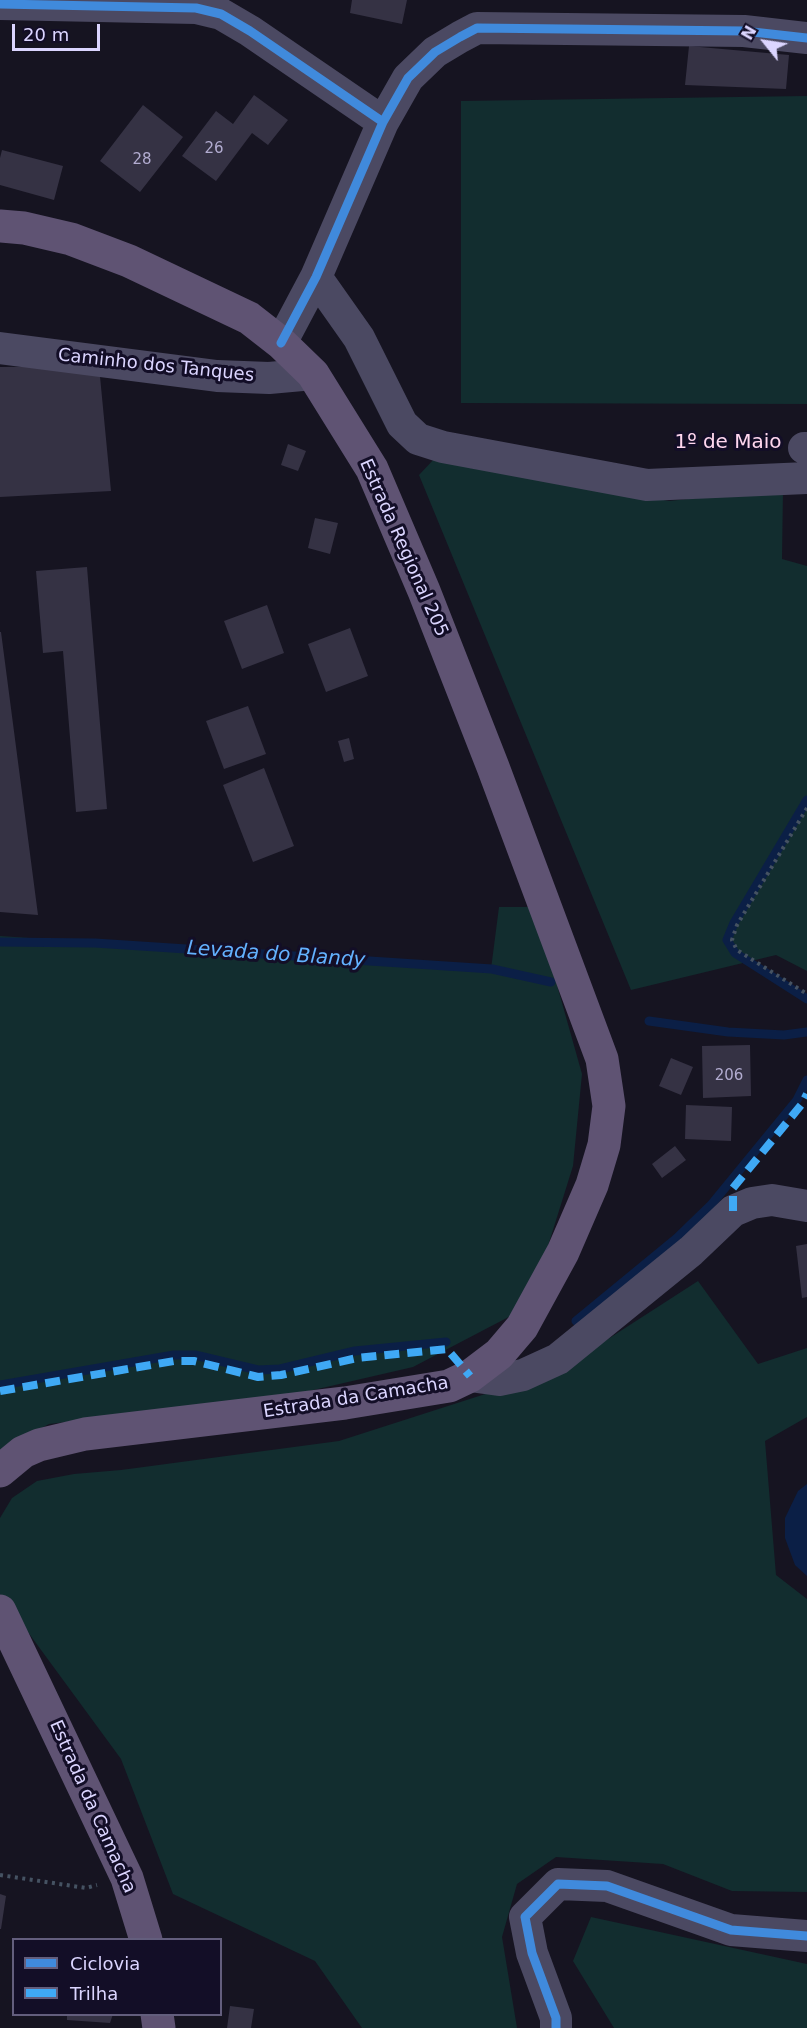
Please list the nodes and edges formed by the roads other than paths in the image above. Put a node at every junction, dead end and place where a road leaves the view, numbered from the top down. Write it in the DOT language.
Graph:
graph roads {
  1 [pos="0,4"];
  2 [pos="807,38"];
  3 [pos="383,122"];
  4 [pos="0,226"];
  5 [pos="316,277"];
  6 [pos="281,343"];
  7 [pos="0,348"];
  8 [pos="313,374"];
  9 [pos="806,458"];
  10 [pos="602,1059"];
  11 [pos="807,1206"];
  12 [pos="470,1376"];
  13 [pos="0,1471"];
  14 [pos="0,1611"];
  15 [pos="807,1936"];
  16 [pos="145,1938"];
  17 [pos="556,2028"];
  1 -- 3 [label="street"];
  2 -- 3 [label="street"];
  3 -- 5 [label="street"];
  4 -- 6 [label="main road, Estrada Regional 205"];
  5 -- 6 [label="street"];
  5 -- 9 [label="street"];
  6 -- 8 [label="main road, Estrada Regional 205"];
  7 -- 8 [label="street, Caminho dos Tanques"];
  8 -- 10 [label="main road, Estrada Regional 205"];
  10 -- 12 [label="main road, Estrada da Camacha"];
  11 -- 12 [label="street"];
  12 -- 13 [label="main road, Estrada da Camacha"];
  14 -- 16 [label="main road, Estrada da Camacha"];
  15 -- 17 [label="street"];
}
